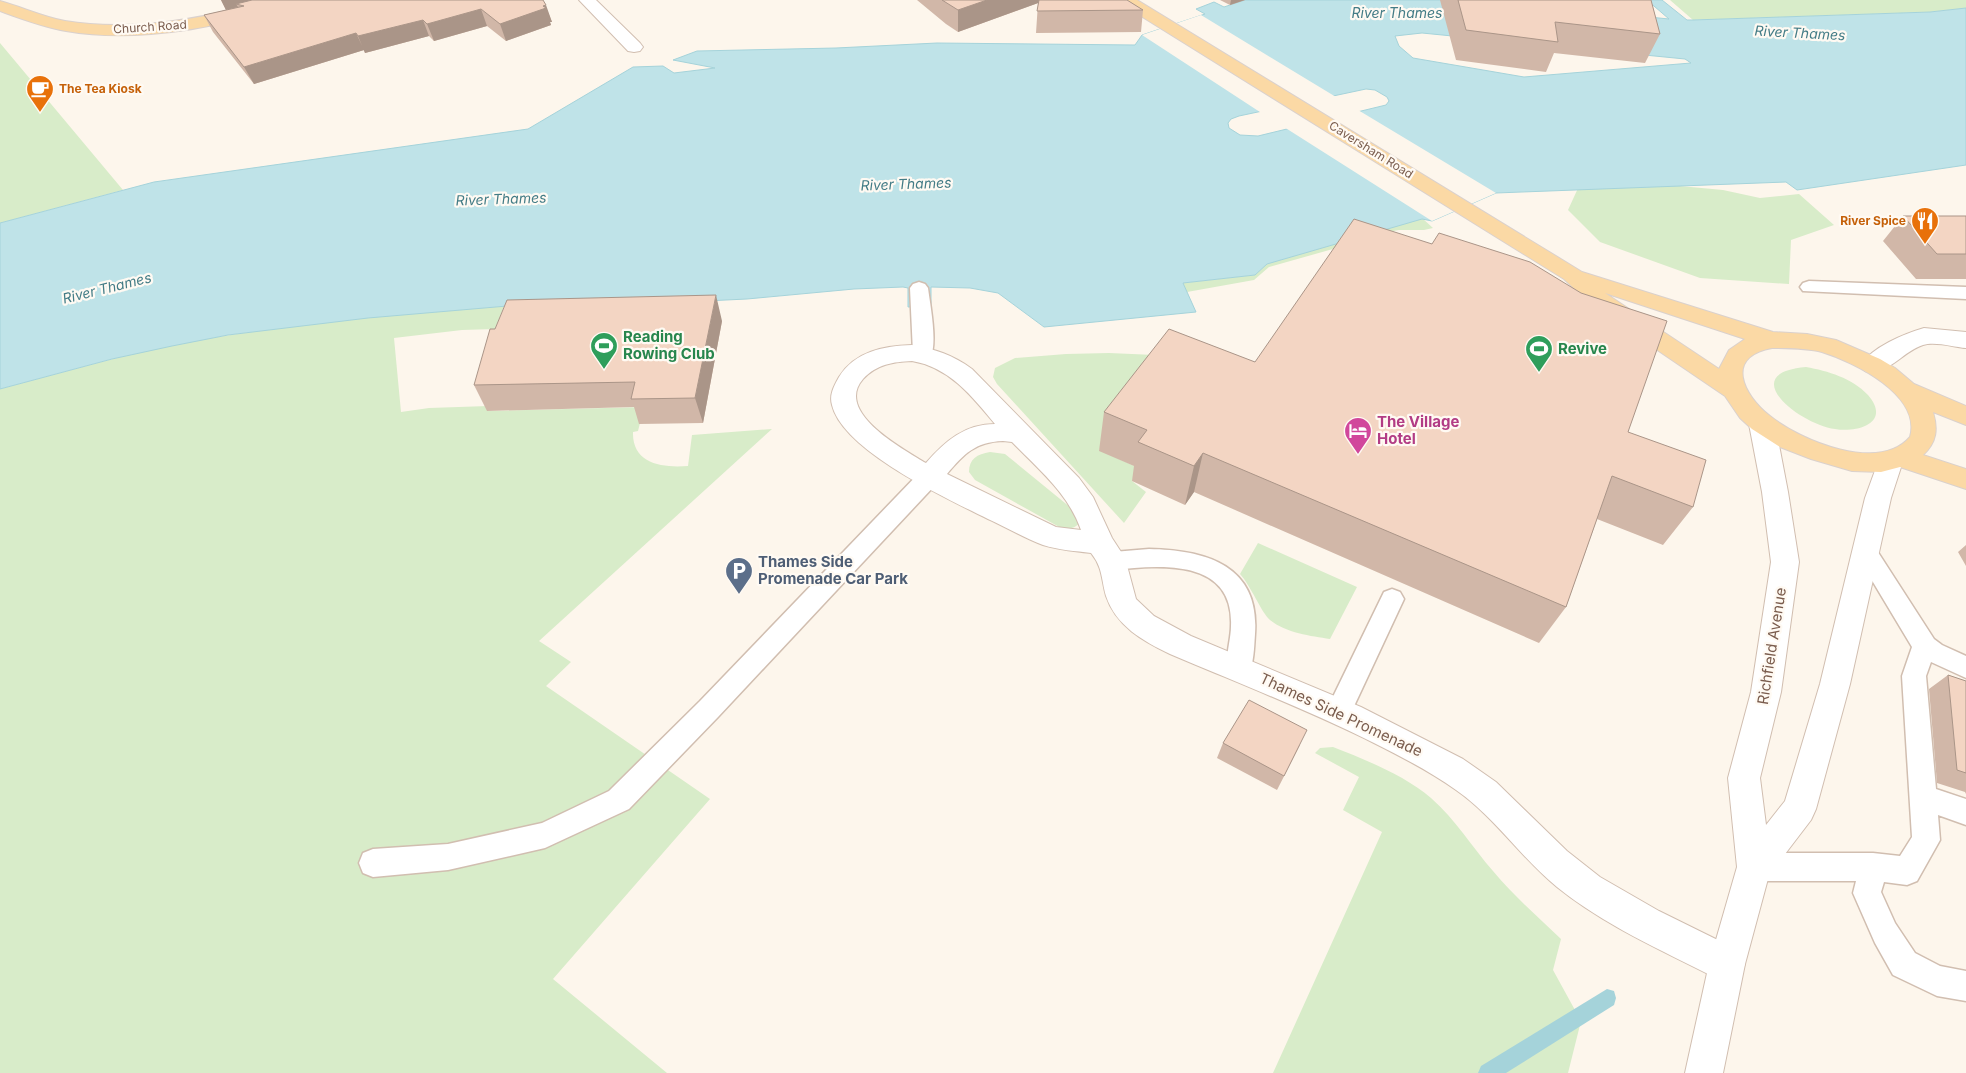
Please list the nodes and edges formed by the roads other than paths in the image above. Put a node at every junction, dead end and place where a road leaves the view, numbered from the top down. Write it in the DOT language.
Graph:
graph roads {
  1 [pos="301,0"];
  2 [pos="587,0"];
  3 [pos="1126,0"];
  4 [pos="0,6"];
  5 [pos="634,48"];
  6 [pos="1572,274"];
  7 [pos="1808,287"];
  8 [pos="919,288"];
  9 [pos="1966,294"];
  10 [pos="1772,340"];
  11 [pos="1966,340"];
  12 [pos="923,353"];
  13 [pos="1873,365"];
  14 [pos="1733,390"];
  15 [pos="1906,390"];
  16 [pos="1966,416"];
  17 [pos="1762,424"];
  18 [pos="1019,434"];
  19 [pos="1895,459"];
  20 [pos="930,476"];
  21 [pos="1966,479"];
  22 [pos="1106,552"];
  23 [pos="1866,552"];
  24 [pos="1392,599"];
  25 [pos="1925,646"];
  26 [pos="1239,668"];
  27 [pos="1965,674"];
  28 [pos="1339,710"];
  29 [pos="1923,797"];
  30 [pos="1966,812"];
  31 [pos="373,863"];
  32 [pos="1754,867"];
  33 [pos="1872,867"];
  34 [pos="1727,964"];
  35 [pos="1966,986"];
  36 [pos="1704,1073"];
  1 -- 4 [label="main road, Church Road"];
  2 -- 5 [label="street"];
  3 -- 6 [label="main road, Caversham Road"];
  6 -- 10 [label="main road, Caversham Road"];
  6 -- 14 [label="main road, Caversham Road"];
  7 -- 9 [label="lane"];
  8 -- 12 [label="lane"];
  10 -- 13 [label="main road"];
  10 -- 14 [label="main road"];
  11 -- 13 [label="street"];
  12 -- 18 [label="street, Thames Side Promenade"];
  12 -- 20 [label="street, Thames Side Promenade"];
  13 -- 15 [label="main road"];
  14 -- 17 [label="main road"];
  15 -- 16 [label="main road"];
  15 -- 19 [label="main road"];
  17 -- 19 [label="main road"];
  17 -- 32 [label="street, Richfield Avenue"];
  18 -- 20 [label="street"];
  18 -- 22 [label="street, Thames Side Promenade"];
  19 -- 21 [label="main road"];
  19 -- 23 [label="street, Richfield Avenue"];
  20 -- 22 [label="street, Thames Side Promenade"];
  20 -- 31 [label="lane"];
  22 -- 26 [label="street, Thames Side Promenade"];
  22 -- 26 [label="lane"];
  23 -- 25 [label="lane"];
  23 -- 32 [label="street, Richfield Avenue"];
  24 -- 28 [label="lane"];
  25 -- 27 [label="lane"];
  25 -- 29 [label="lane"];
  26 -- 28 [label="street, Thames Side Promenade"];
  28 -- 34 [label="street, Thames Side Promenade"];
  29 -- 30 [label="lane"];
  29 -- 33 [label="lane"];
  32 -- 33 [label="lane"];
  32 -- 34 [label="street, Richfield Avenue"];
  33 -- 35 [label="lane"];
  34 -- 36 [label="street, Richfield Avenue"];
}
